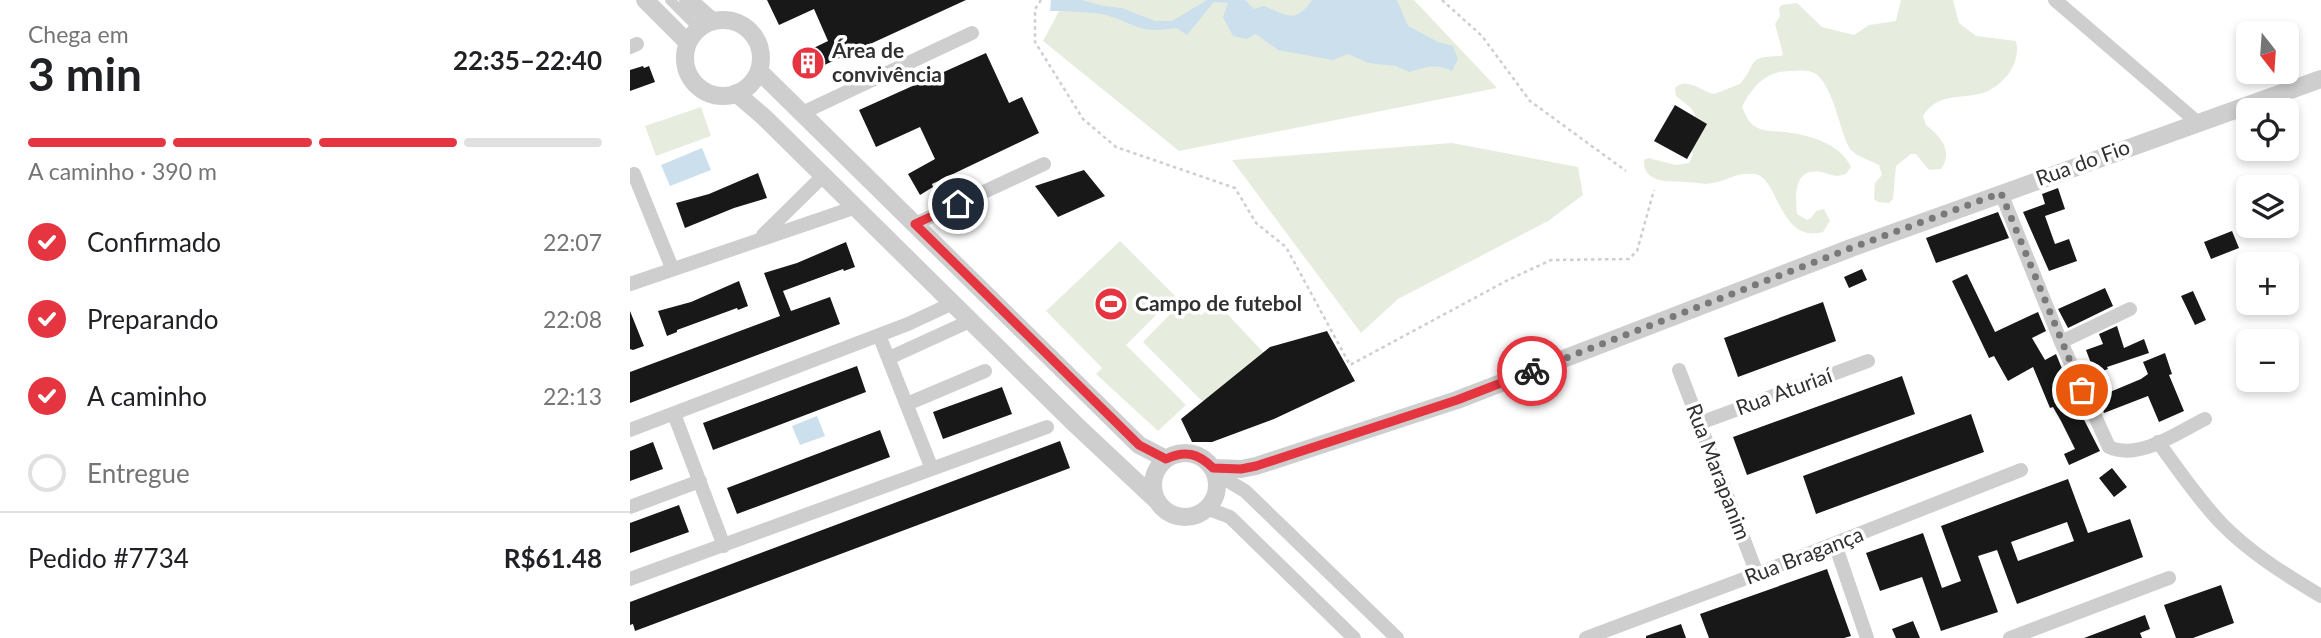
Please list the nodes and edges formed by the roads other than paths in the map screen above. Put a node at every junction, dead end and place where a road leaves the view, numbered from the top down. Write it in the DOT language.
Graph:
graph roads {
  1 [pos="645,0"];
  2 [pos="670,0"];
  3 [pos="688,0"];
  4 [pos="2055,0"];
  5 [pos="700,31"];
  6 [pos="972,33"];
  7 [pos="759,71"];
  8 [pos="2321,79"];
  9 [pos="736,93"];
  10 [pos="802,113"];
  11 [pos="2197,122"];
  12 [pos="1044,164"];
  13 [pos="824,175"];
  14 [pos="630,176"];
  15 [pos="2001,193"];
  16 [pos="856,207"];
  17 [pos="915,224"];
  18 [pos="759,238"];
  19 [pos="672,268"];
  20 [pos="630,284"];
  21 [pos="953,303"];
  22 [pos="2130,309"];
  23 [pos="971,321"];
  24 [pos="879,335"];
  25 [pos="2062,342"];
  26 [pos="889,358"];
  27 [pos="1868,360"];
  28 [pos="1679,370"];
  29 [pos="985,371"];
  30 [pos="907,404"];
  31 [pos="674,414"];
  32 [pos="2204,419"];
  33 [pos="1700,423"];
  34 [pos="1047,427"];
  35 [pos="630,430"];
  36 [pos="2158,442"];
  37 [pos="1166,459"];
  38 [pos="932,469"];
  39 [pos="2021,470"];
  40 [pos="1214,471"];
  41 [pos="700,481"];
  42 [pos="1157,501"];
  43 [pos="630,507"];
  44 [pos="1206,509"];
  45 [pos="1835,544"];
  46 [pos="724,545"];
  47 [pos="1757,574"];
  48 [pos="2169,578"];
  49 [pos="630,579"];
  50 [pos="2321,596"];
  51 [pos="1354,638"];
  52 [pos="1397,638"];
  53 [pos="1586,638"];
  54 [pos="1867,638"];
  55 [pos="2010,638"];
  1 -- 5 [label="street"];
  2 -- 5 [label="street"];
  3 -- 5 [label="street"];
  4 -- 11 [label="street"];
  5 -- 7 [label="street"];
  5 -- 9 [label="street"];
  6 -- 10 [label="street"];
  7 -- 9 [label="street"];
  7 -- 10 [label="street"];
  8 -- 11 [label="street, Rua do Fio"];
  9 -- 13 [label="street"];
  10 -- 17 [label="street"];
  11 -- 15 [label="street, Rua do Fio"];
  12 -- 17 [label="street"];
  13 -- 16 [label="street"];
  13 -- 18 [label="street"];
  14 -- 19 [label="street"];
  15 -- 25 [label="street"];
  15 -- 40 [label="street, Rua do Fio"];
  16 -- 18 [label="street"];
  16 -- 21 [label="street"];
  17 -- 37 [label="street"];
  18 -- 19 [label="street"];
  19 -- 20 [label="street"];
  21 -- 23 [label="street"];
  21 -- 24 [label="street"];
  22 -- 25 [label="street"];
  23 -- 26 [label="street"];
  23 -- 42 [label="street"];
  24 -- 26 [label="street"];
  24 -- 31 [label="street"];
  25 -- 36 [label="street"];
  26 -- 30 [label="street"];
  27 -- 33 [label="street, Rua Aturiaí"];
  28 -- 33 [label="street, Rua Marapanim"];
  29 -- 30 [label="street"];
  30 -- 38 [label="street"];
  31 -- 35 [label="street"];
  31 -- 41 [label="street"];
  32 -- 36 [label="street"];
  33 -- 47 [label="street, Rua Marapanim"];
  34 -- 38 [label="street"];
  36 -- 50 [label="street"];
  37 -- 40 [label="street"];
  37 -- 42 [label="street"];
  38 -- 46 [label="street"];
  39 -- 45 [label="street, Rua Bragança"];
  40 -- 44 [label="street"];
  40 -- 52 [label="street"];
  41 -- 43 [label="street"];
  41 -- 46 [label="street"];
  42 -- 44 [label="street"];
  44 -- 51 [label="street"];
  45 -- 47 [label="street, Rua Bragança"];
  45 -- 54 [label="street"];
  46 -- 49 [label="street"];
  47 -- 53 [label="street, Rua Bragança"];
  48 -- 55 [label="street"];
}
